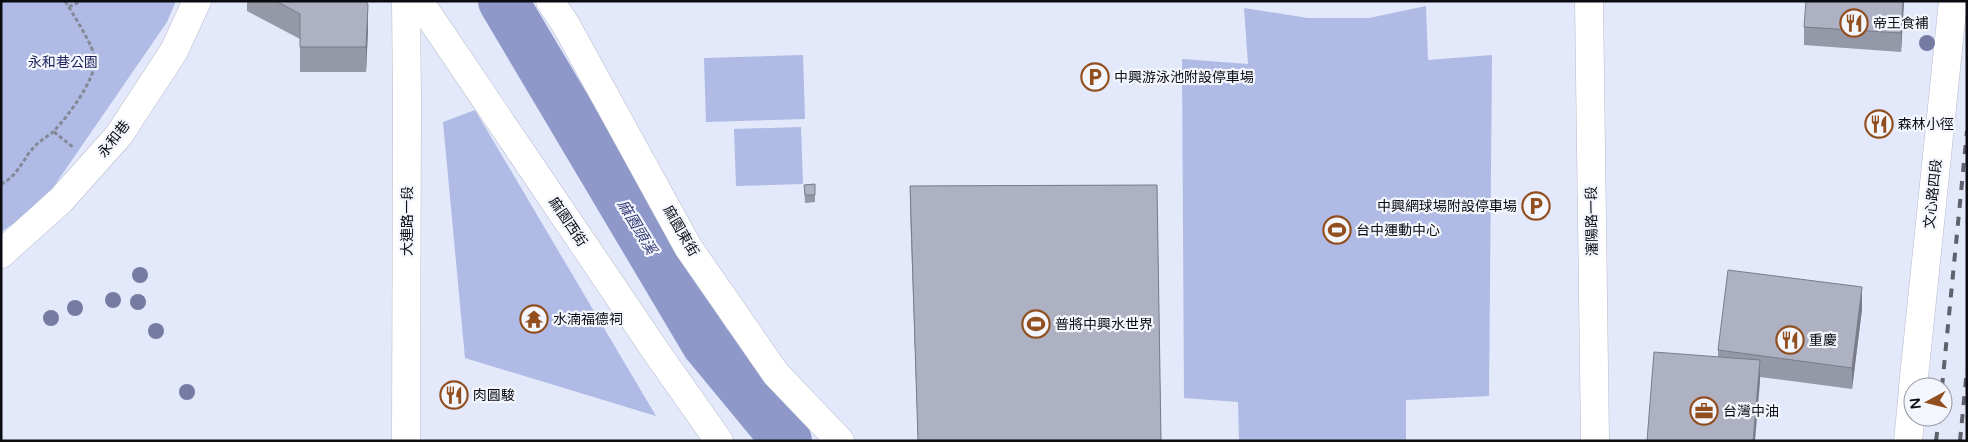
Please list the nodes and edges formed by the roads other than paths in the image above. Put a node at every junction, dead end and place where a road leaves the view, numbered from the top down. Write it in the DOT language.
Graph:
graph roads {
  1 [pos="197,1"];
  2 [pos="406,1"];
  3 [pos="419,1"];
  4 [pos="550,1"];
  5 [pos="1588,1"];
  6 [pos="1953,1"];
  7 [pos="1,254"];
  8 [pos="1914,377"];
  9 [pos="1909,427"];
  10 [pos="406,441"];
  11 [pos="719,441"];
  12 [pos="840,441"];
  13 [pos="1595,441"];
  14 [pos="1908,441"];
  1 -- 7 [label="street, 永和巷"];
  2 -- 10 [label="street, 大連路一段"];
  3 -- 11 [label="street, 麻園西街"];
  4 -- 12 [label="street, 麻園東街"];
  5 -- 13 [label="street, 瀋陽路一段"];
  6 -- 8 [label="street, 文心路四段"];
  9 -- 14 [label="street"];
}
